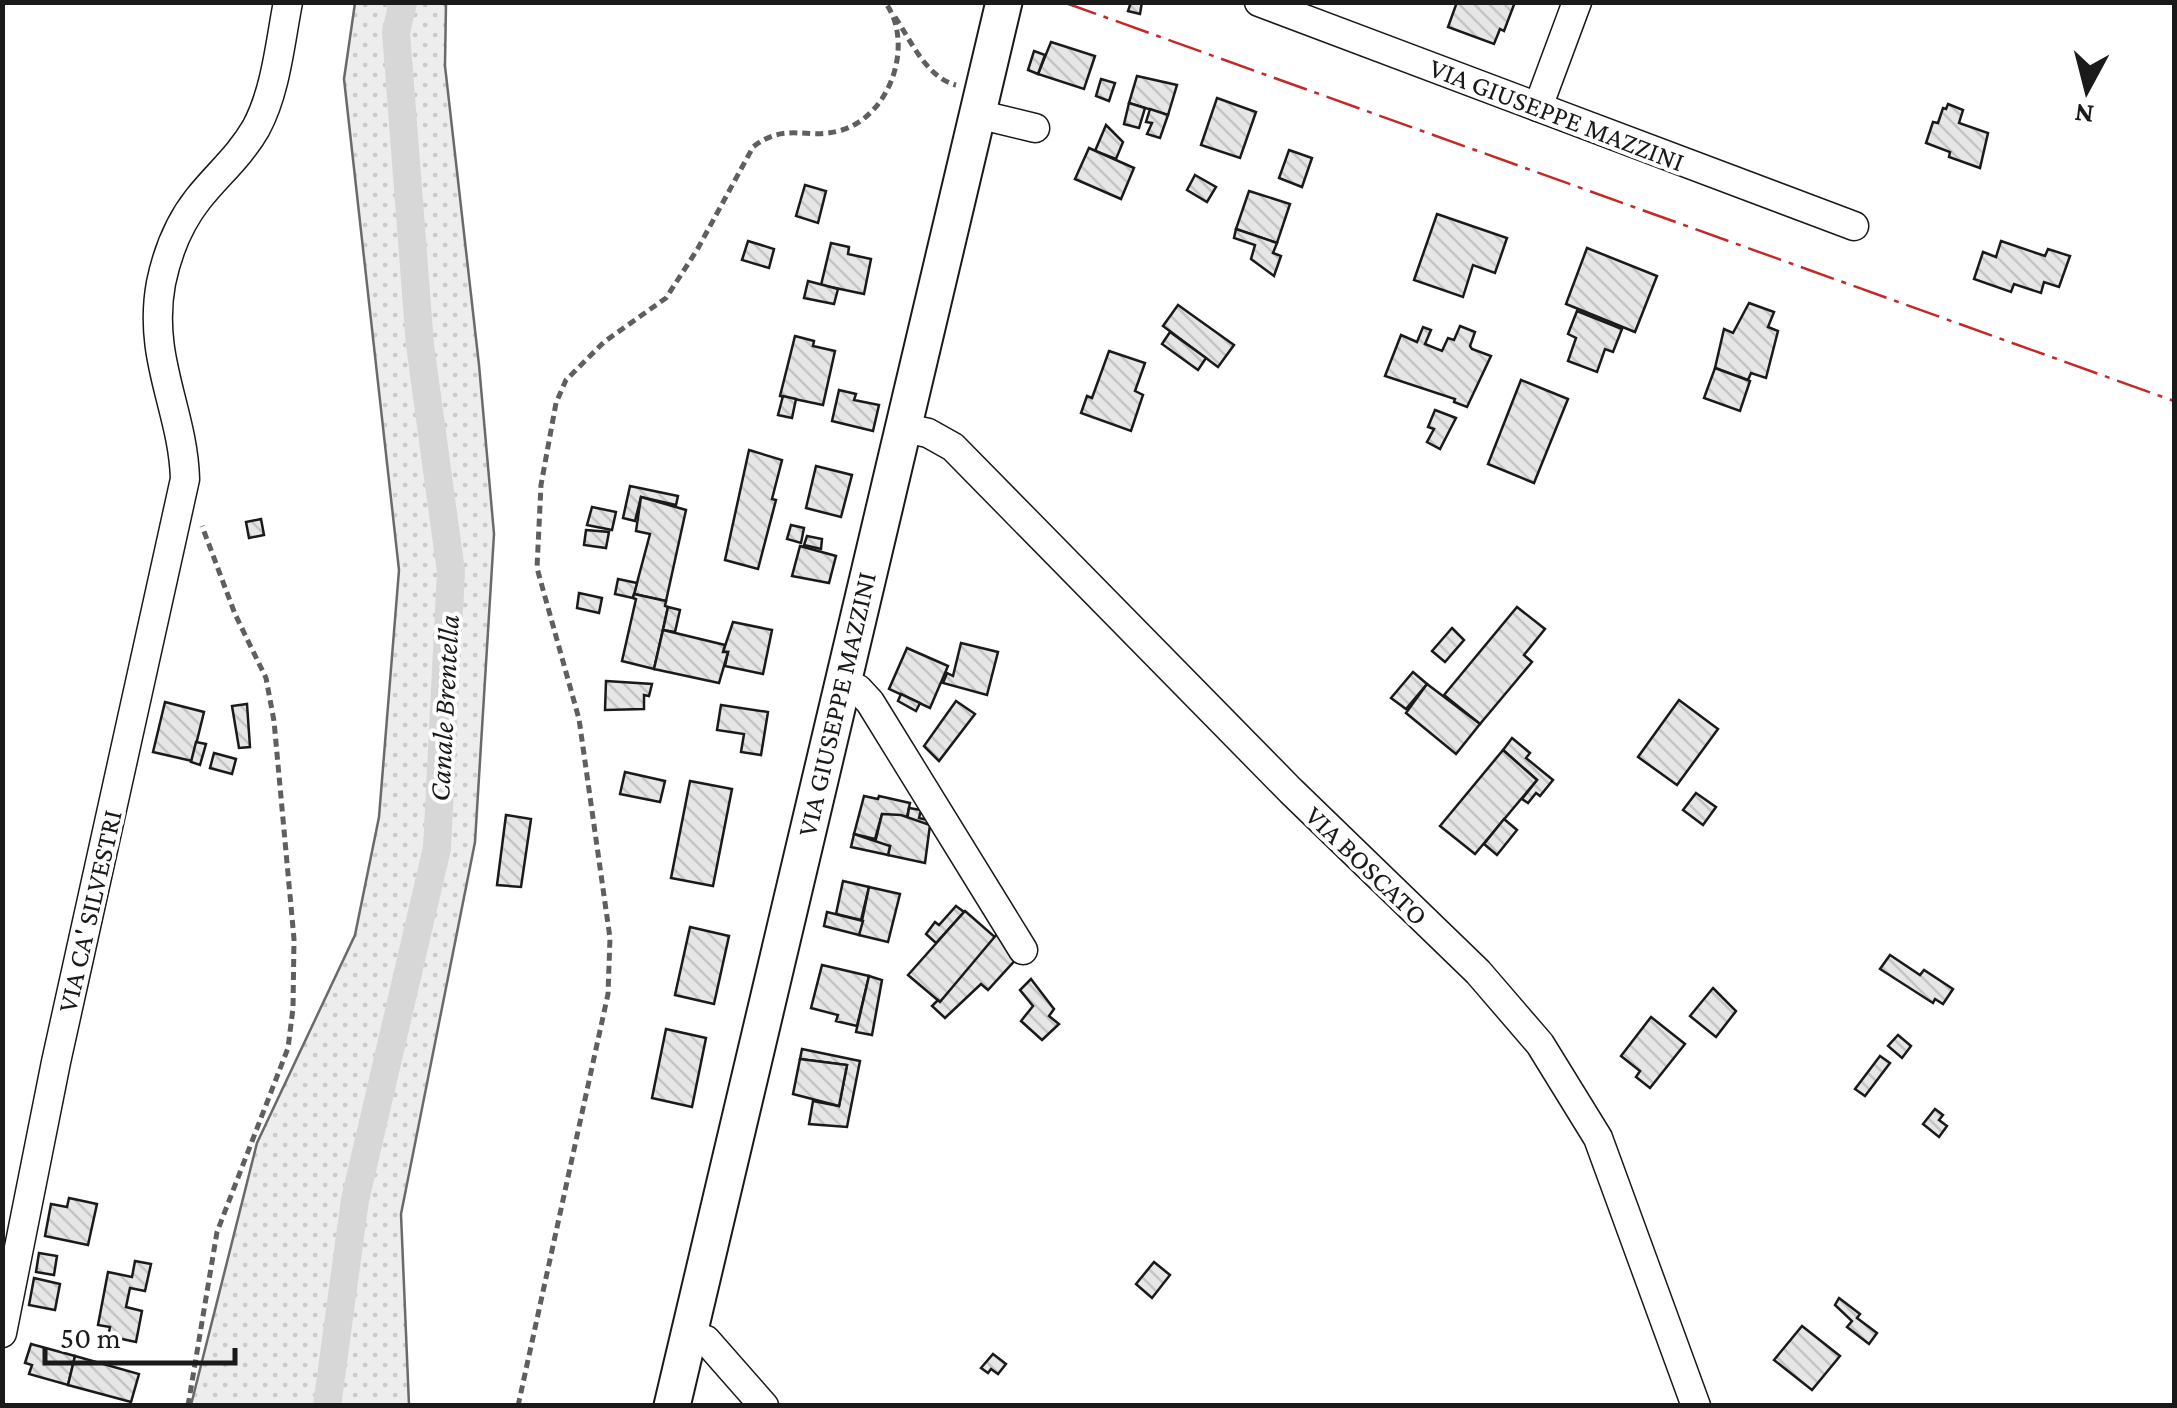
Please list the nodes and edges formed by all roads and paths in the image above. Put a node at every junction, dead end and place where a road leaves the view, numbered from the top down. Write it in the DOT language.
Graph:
graph roads {
  1 [pos="288,2"];
  2 [pos="884,2"];
  3 [pos="1004,2"];
  4 [pos="1259,2"];
  5 [pos="1577,2"];
  6 [pos="894,14"];
  7 [pos="980,103"];
  8 [pos="1538,107"];
  9 [pos="1035,128"];
  10 [pos="1854,226"];
  11 [pos="902,428"];
  12 [pos="183,490"];
  13 [pos="840,684"];
  14 [pos="1023,950"];
  15 [pos="2,1333"];
  16 [pos="688,1335"];
  17 [pos="188,1406"];
  18 [pos="518,1406"];
  19 [pos="672,1406"];
  20 [pos="764,1406"];
  21 [pos="1696,1406"];
  1 -- 12 [label="street, VIA CA' SILVESTRI"];
  2 -- 6 [label="path"];
  3 -- 7 [label="main road, VIA GIUSEPPE MAZZINI"];
  4 -- 8 [label="street, VIA GIUSEPPE MAZZINI"];
  5 -- 8 [label="street"];
  6 -- 7 [label="path"];
  6 -- 18 [label="path"];
  7 -- 9 [label="street"];
  7 -- 11 [label="main road, VIA GIUSEPPE MAZZINI"];
  8 -- 10 [label="street, VIA GIUSEPPE MAZZINI"];
  11 -- 13 [label="main road, VIA GIUSEPPE MAZZINI"];
  11 -- 21 [label="street, VIA BOSCATO"];
  12 -- 15 [label="street, VIA CA' SILVESTRI"];
  12 -- 17 [label="path"];
  13 -- 14 [label="street"];
  13 -- 16 [label="main road, VIA GIUSEPPE MAZZINI"];
  16 -- 19 [label="main road, VIA GIUSEPPE MAZZINI"];
  16 -- 20 [label="street"];
}
